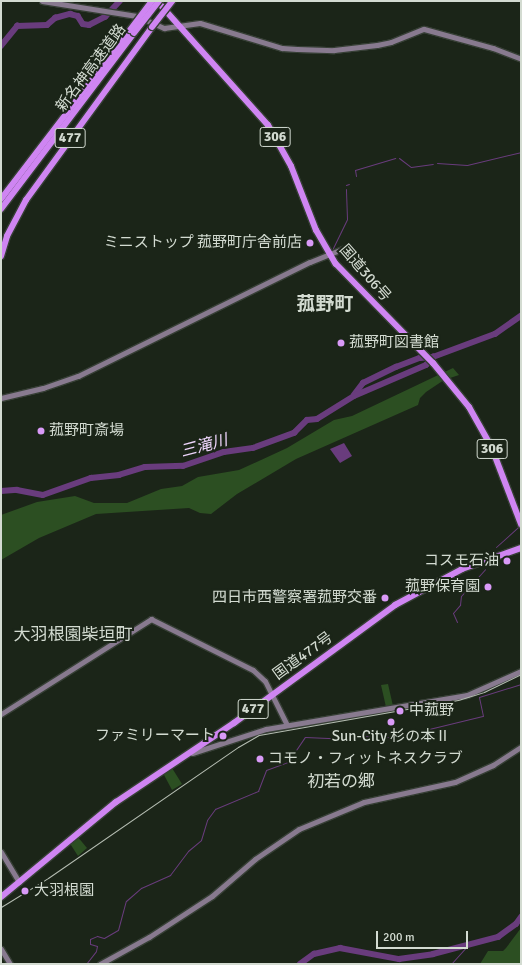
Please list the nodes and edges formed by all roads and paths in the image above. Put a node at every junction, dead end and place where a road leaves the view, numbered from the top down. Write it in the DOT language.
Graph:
graph roads {
  1 [pos="42,1"];
  2 [pos="152,1"];
  3 [pos="172,1"];
  4 [pos="159,2"];
  5 [pos="179,25"];
  6 [pos="132,32"];
  7 [pos="521,59"];
  8 [pos="1,199"];
  9 [pos="1,210"];
  10 [pos="346,248"];
  11 [pos="330,254"];
  12 [pos="1,256"];
  13 [pos="1,398"];
  14 [pos="521,524"];
  15 [pos="521,548"];
  16 [pos="521,672"];
  17 [pos="272,695"];
  18 [pos="1,714"];
  19 [pos="287,725"];
  20 [pos="521,747"];
  21 [pos="188,754"];
  22 [pos="1,852"];
  23 [pos="19,882"];
  24 [pos="1,896"];
  25 [pos="1,949"];
  26 [pos="10,964"];
  27 [pos="100,964"];
  1 -- 5 [label="street"];
  2 -- 6 [label="highway, 新名神高速道路, bridge"];
  3 -- 12 [label="highway, 477, bridge"];
  4 -- 5 [label="highway, 国道306号 / 306"];
  4 -- 6 [label="highway, 新名神高速道路, bridge"];
  5 -- 7 [label="street"];
  5 -- 11 [label="highway, 国道306号 / 306"];
  6 -- 8 [label="highway, 新名神高速道路"];
  6 -- 9 [label="highway, 新名神高速道路"];
  10 -- 11 [label="street"];
  11 -- 13 [label="street"];
  11 -- 14 [label="highway, 国道306号 / 306"];
  15 -- 17 [label="highway, 国道477号 / 477"];
  16 -- 19 [label="street"];
  17 -- 18 [label="street"];
  17 -- 19 [label="street"];
  17 -- 21 [label="highway, 国道477号 / 477"];
  19 -- 21 [label="street"];
  20 -- 27 [label="street"];
  21 -- 23 [label="highway, 国道477号 / 477"];
  22 -- 23 [label="street"];
  23 -- 24 [label="highway, 国道477号 / 477"];
  25 -- 26 [label="street"];
}
